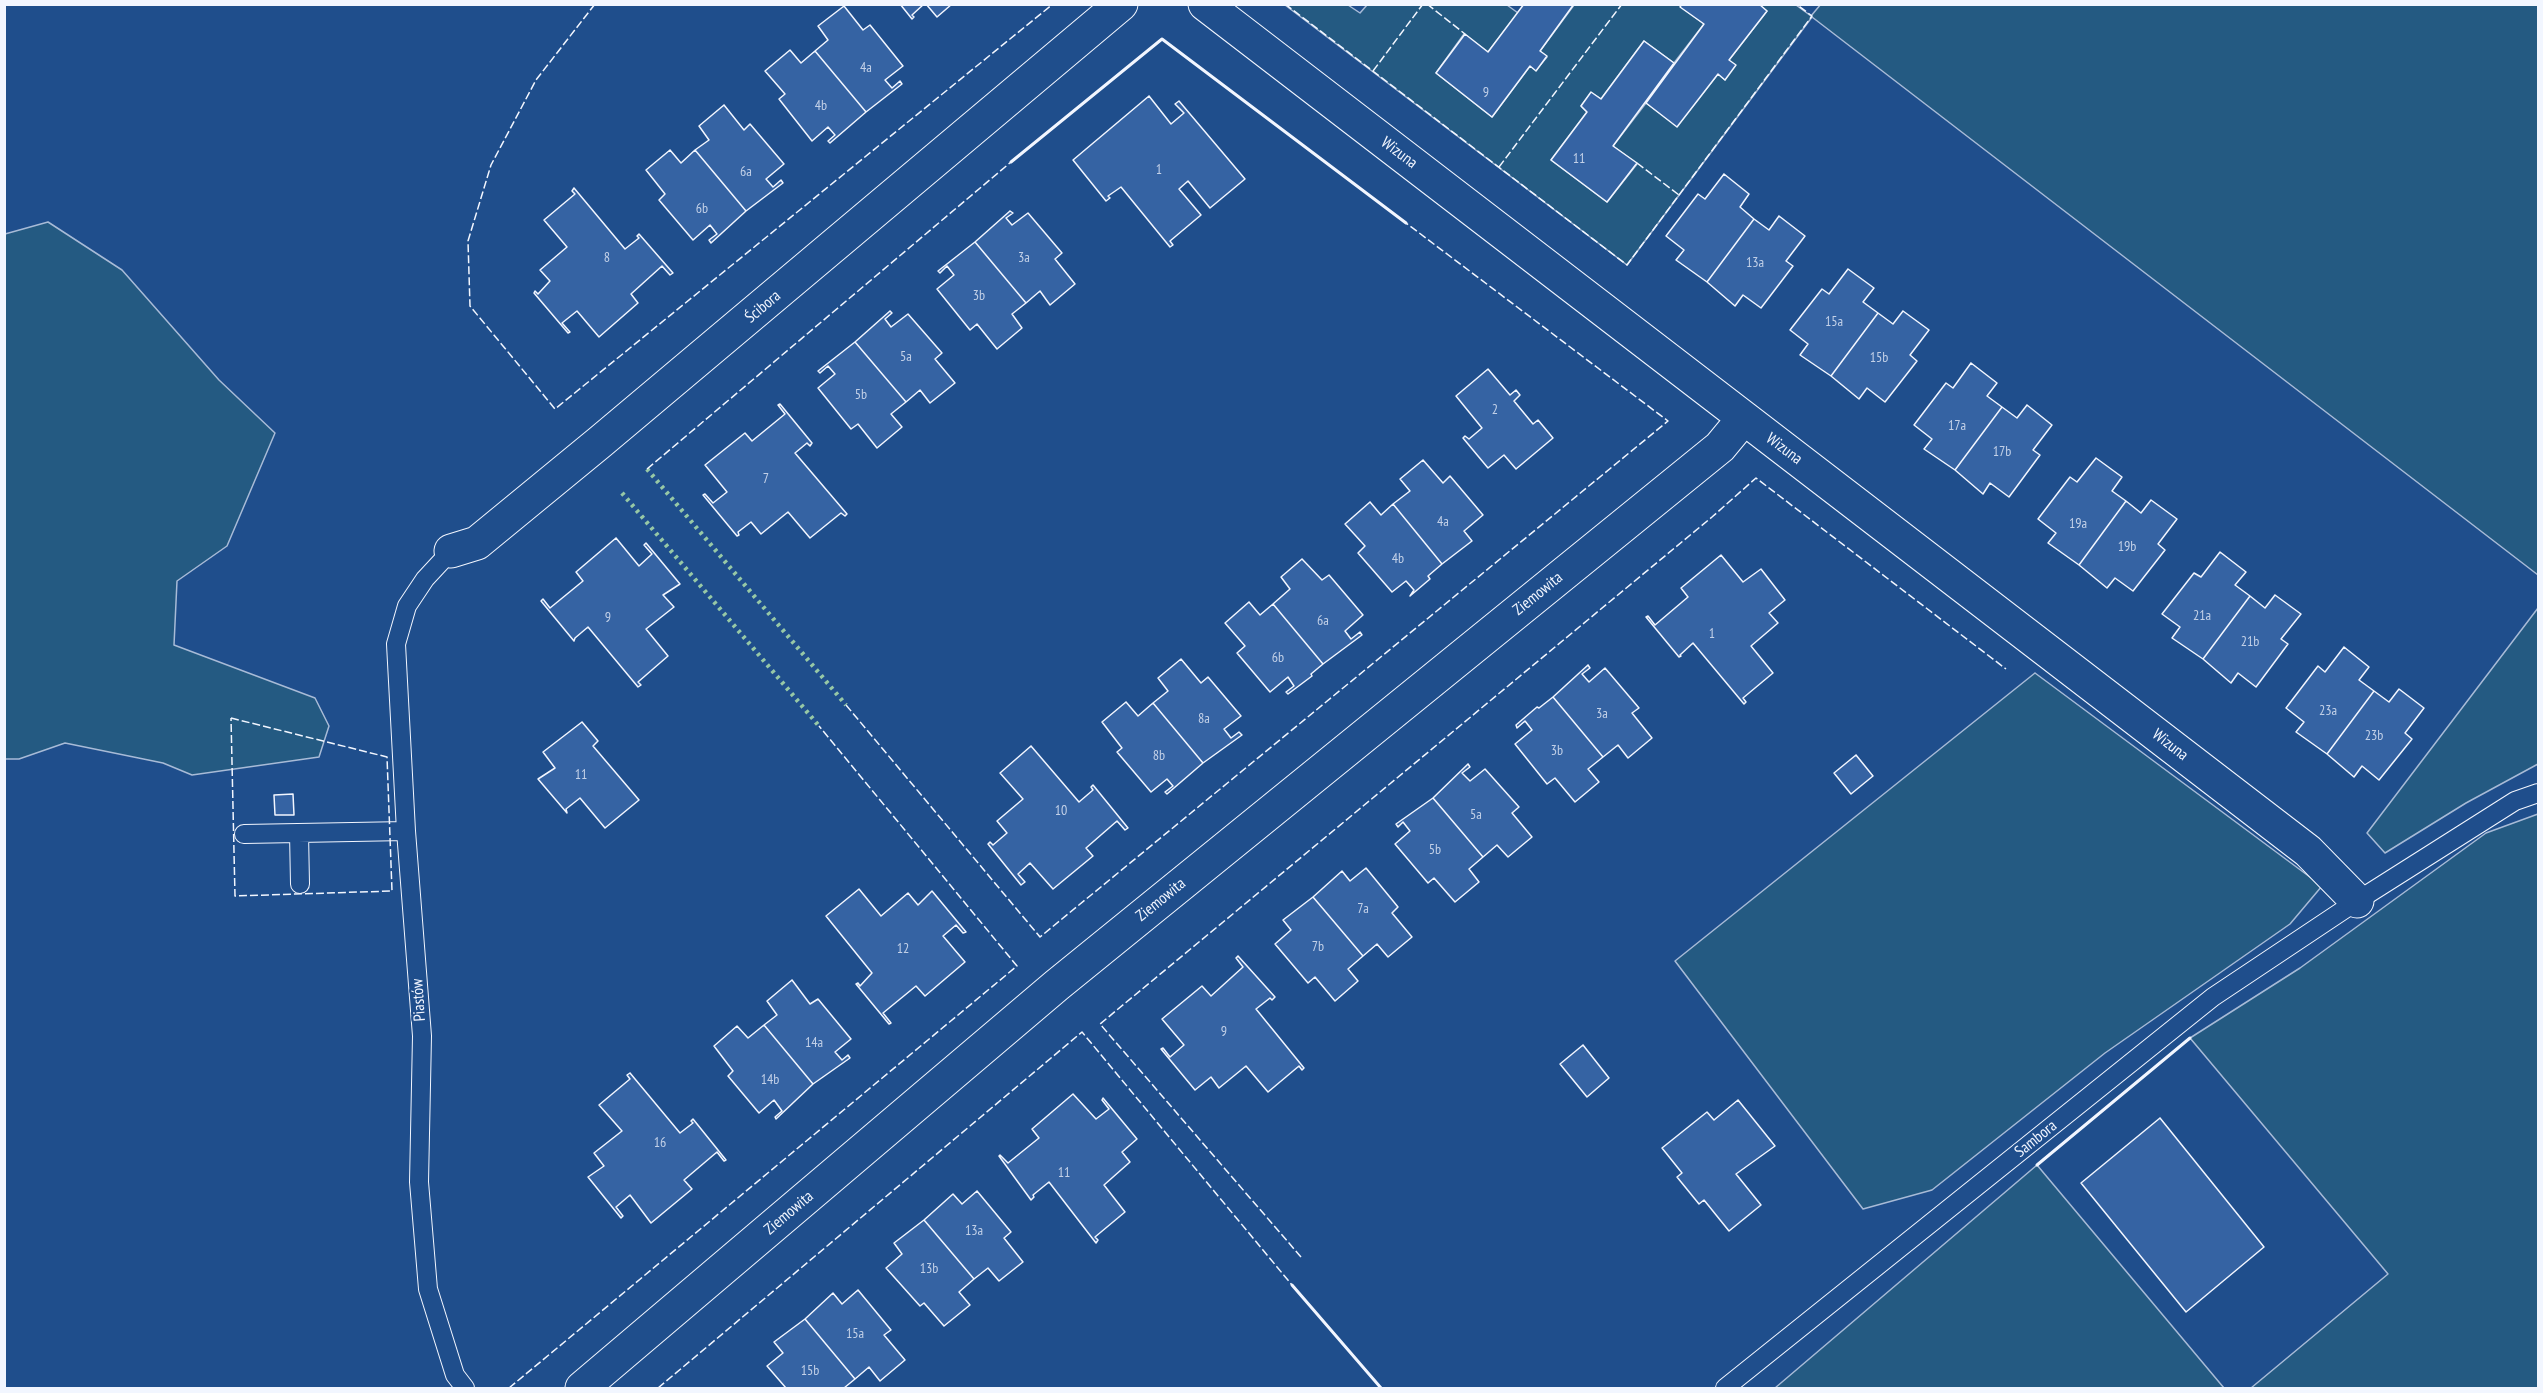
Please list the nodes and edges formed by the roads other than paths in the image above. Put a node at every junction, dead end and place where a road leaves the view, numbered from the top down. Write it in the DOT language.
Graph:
graph roads {
  1 [pos="1121,4"];
  2 [pos="1205,4"];
  3 [pos="1744,418"];
  4 [pos="451,551"];
  5 [pos="407,606"];
  6 [pos="2538,793"];
  7 [pos="406,831"];
  8 [pos="299,833"];
  9 [pos="244,834"];
  10 [pos="300,884"];
  11 [pos="2357,901"];
  12 [pos="465,1389"];
  13 [pos="582,1389"];
  14 [pos="1725,1389"];
  1 -- 4 [label="street, Ścibora"];
  2 -- 3 [label="street, Wizuna"];
  3 -- 11 [label="street, Wizuna"];
  3 -- 13 [label="street, Ziemowita"];
  4 -- 5 [label="lane, Ścibora"];
  5 -- 7 [label="lane, Piastów"];
  6 -- 11 [label="lane, Sambora"];
  7 -- 8 [label="lane"];
  7 -- 12 [label="lane, Piastów"];
  8 -- 9 [label="lane"];
  8 -- 10 [label="lane"];
  11 -- 14 [label="lane, Sambora"];
}
